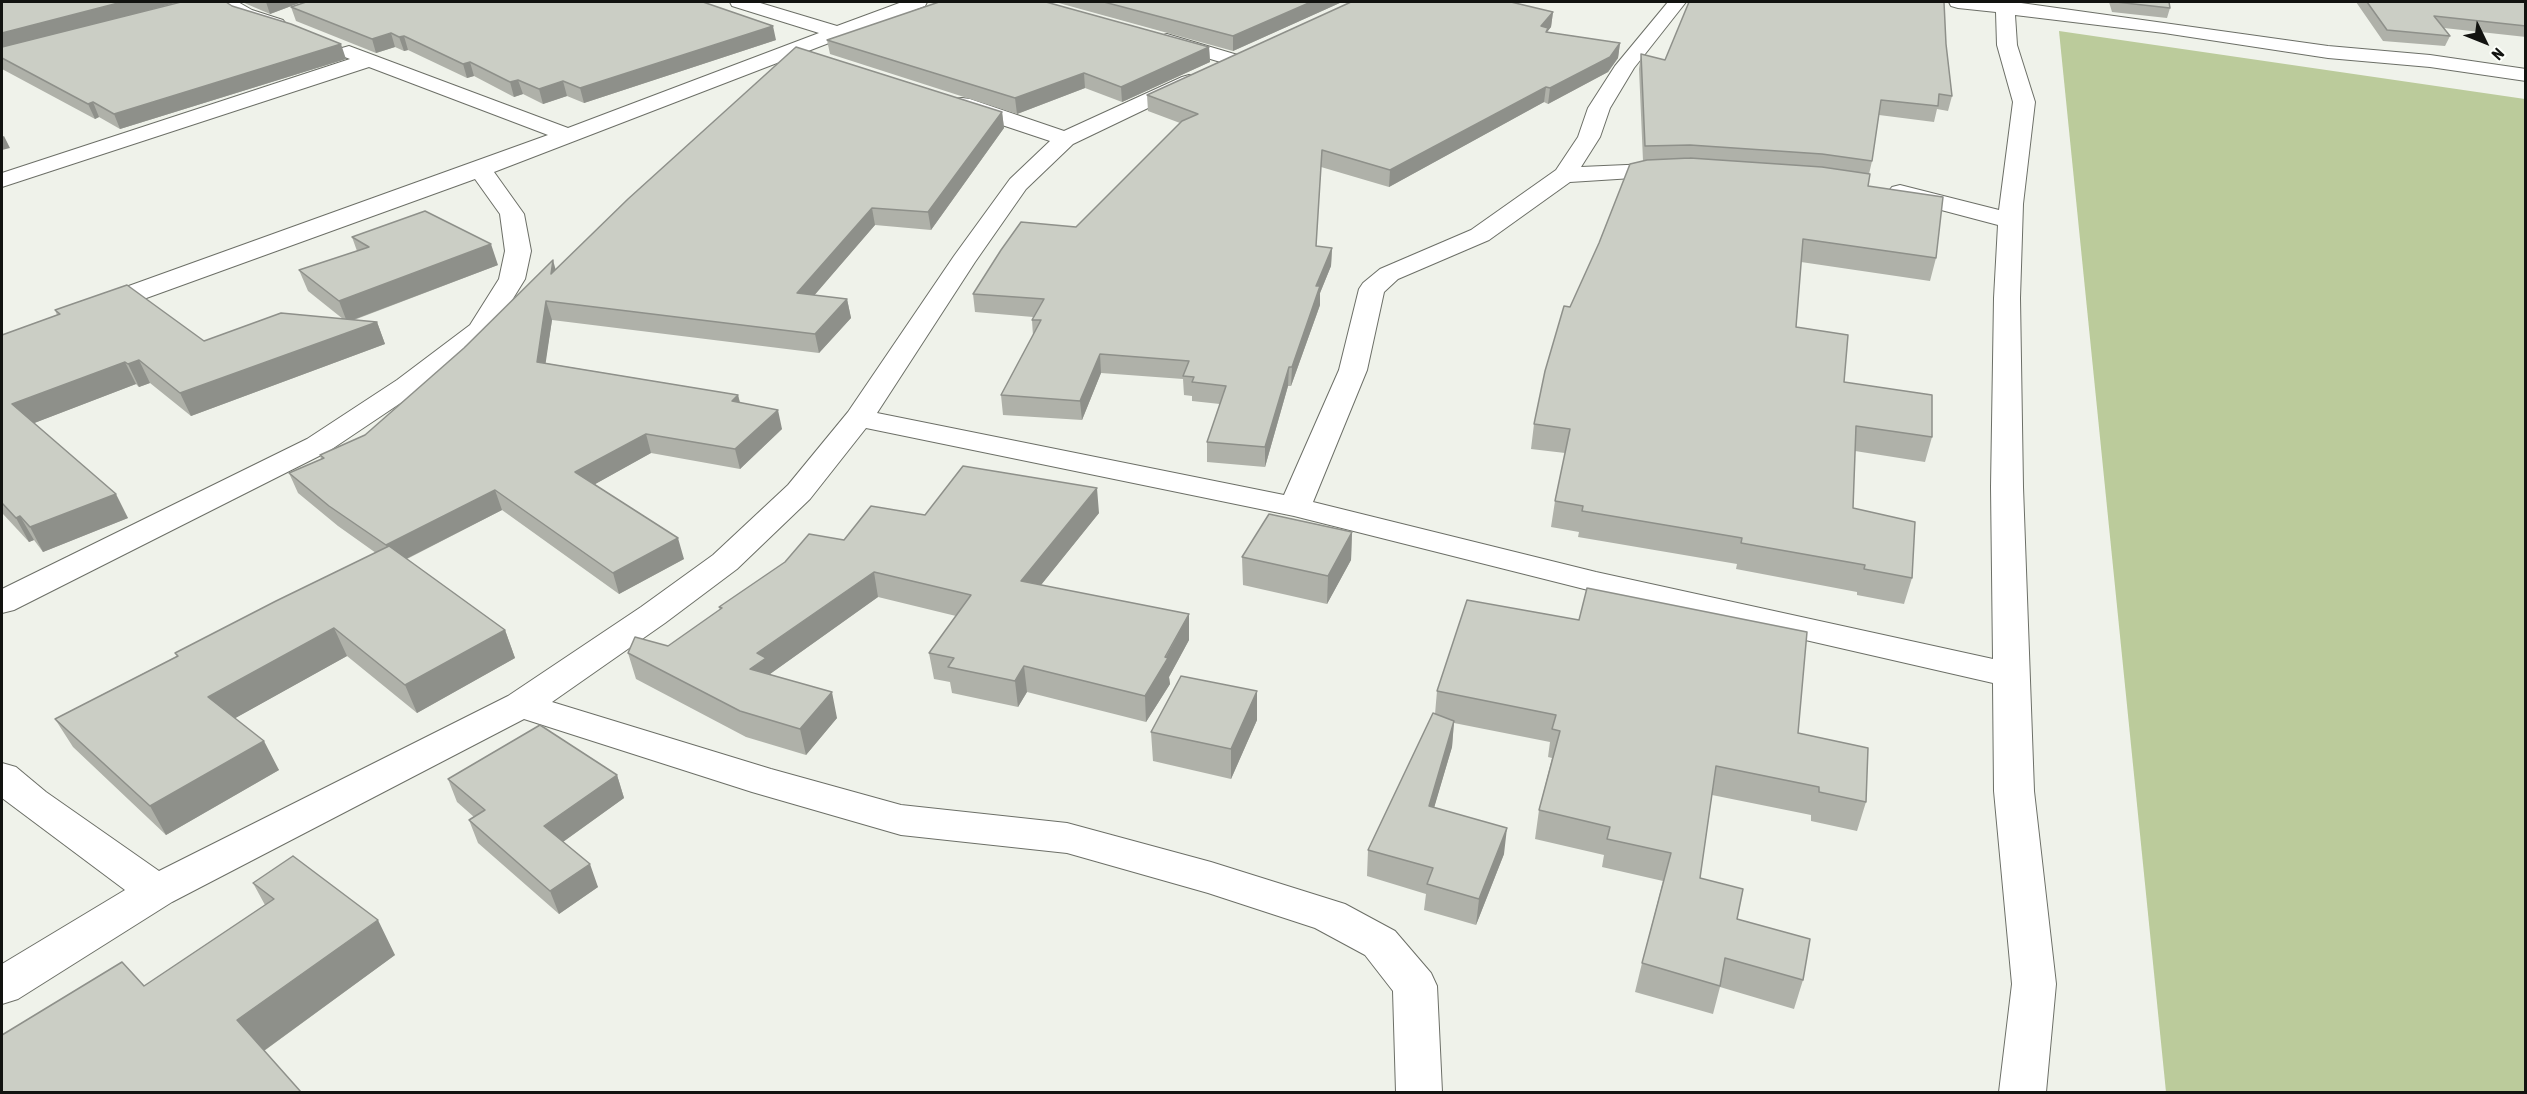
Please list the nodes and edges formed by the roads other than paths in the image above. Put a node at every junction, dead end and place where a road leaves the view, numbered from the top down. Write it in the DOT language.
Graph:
graph roads {
  1 [pos="226,2"];
  2 [pos="739,2"];
  3 [pos="918,2"];
  4 [pos="1677,2"];
  5 [pos="1958,2"];
  6 [pos="2005,4"];
  7 [pos="292,22"];
  8 [pos="836,32"];
  9 [pos="1154,37"];
  10 [pos="326,42"];
  11 [pos="1264,45"];
  12 [pos="787,50"];
  13 [pos="369,60"];
  14 [pos="820,60"];
  15 [pos="1234,60"];
  16 [pos="2526,75"];
  17 [pos="940,97"];
  18 [pos="567,135"];
  19 [pos="1065,139"];
  20 [pos="480,169"];
  21 [pos="1699,171"];
  22 [pos="1564,175"];
  23 [pos="2,180"];
  24 [pos="1882,189"];
  25 [pos="2011,221"];
  26 [pos="75,314"];
  27 [pos="859,418"];
  28 [pos="1295,507"];
  29 [pos="2,602"];
  30 [pos="2011,675"];
  31 [pos="521,705"];
  32 [pos="2,777"];
  33 [pos="157,891"];
  34 [pos="2,986"];
  35 [pos="1419,1092"];
  36 [pos="2023,1092"];
  1 -- 7 [label="street"];
  2 -- 8 [label="street"];
  3 -- 8 [label="street"];
  4 -- 22 [label="street"];
  5 -- 6 [label="street"];
  6 -- 16 [label="street"];
  6 -- 25 [label="street"];
  8 -- 12 [label="street"];
  9 -- 15 [label="street"];
  10 -- 13 [label="street"];
  11 -- 15 [label="street"];
  12 -- 14 [label="street"];
  12 -- 18 [label="street"];
  13 -- 18 [label="street"];
  13 -- 23 [label="street"];
  15 -- 19 [label="street"];
  17 -- 19 [label="street"];
  18 -- 20 [label="street"];
  19 -- 27 [label="street"];
  20 -- 26 [label="street"];
  20 -- 29 [label="street"];
  21 -- 22 [label="street"];
  22 -- 28 [label="street"];
  24 -- 25 [label="street"];
  25 -- 30 [label="street"];
  27 -- 28 [label="street"];
  27 -- 31 [label="street"];
  28 -- 30 [label="street"];
  30 -- 36 [label="street"];
  31 -- 33 [label="street"];
  31 -- 35 [label="street"];
  32 -- 33 [label="street"];
  33 -- 34 [label="street"];
}
